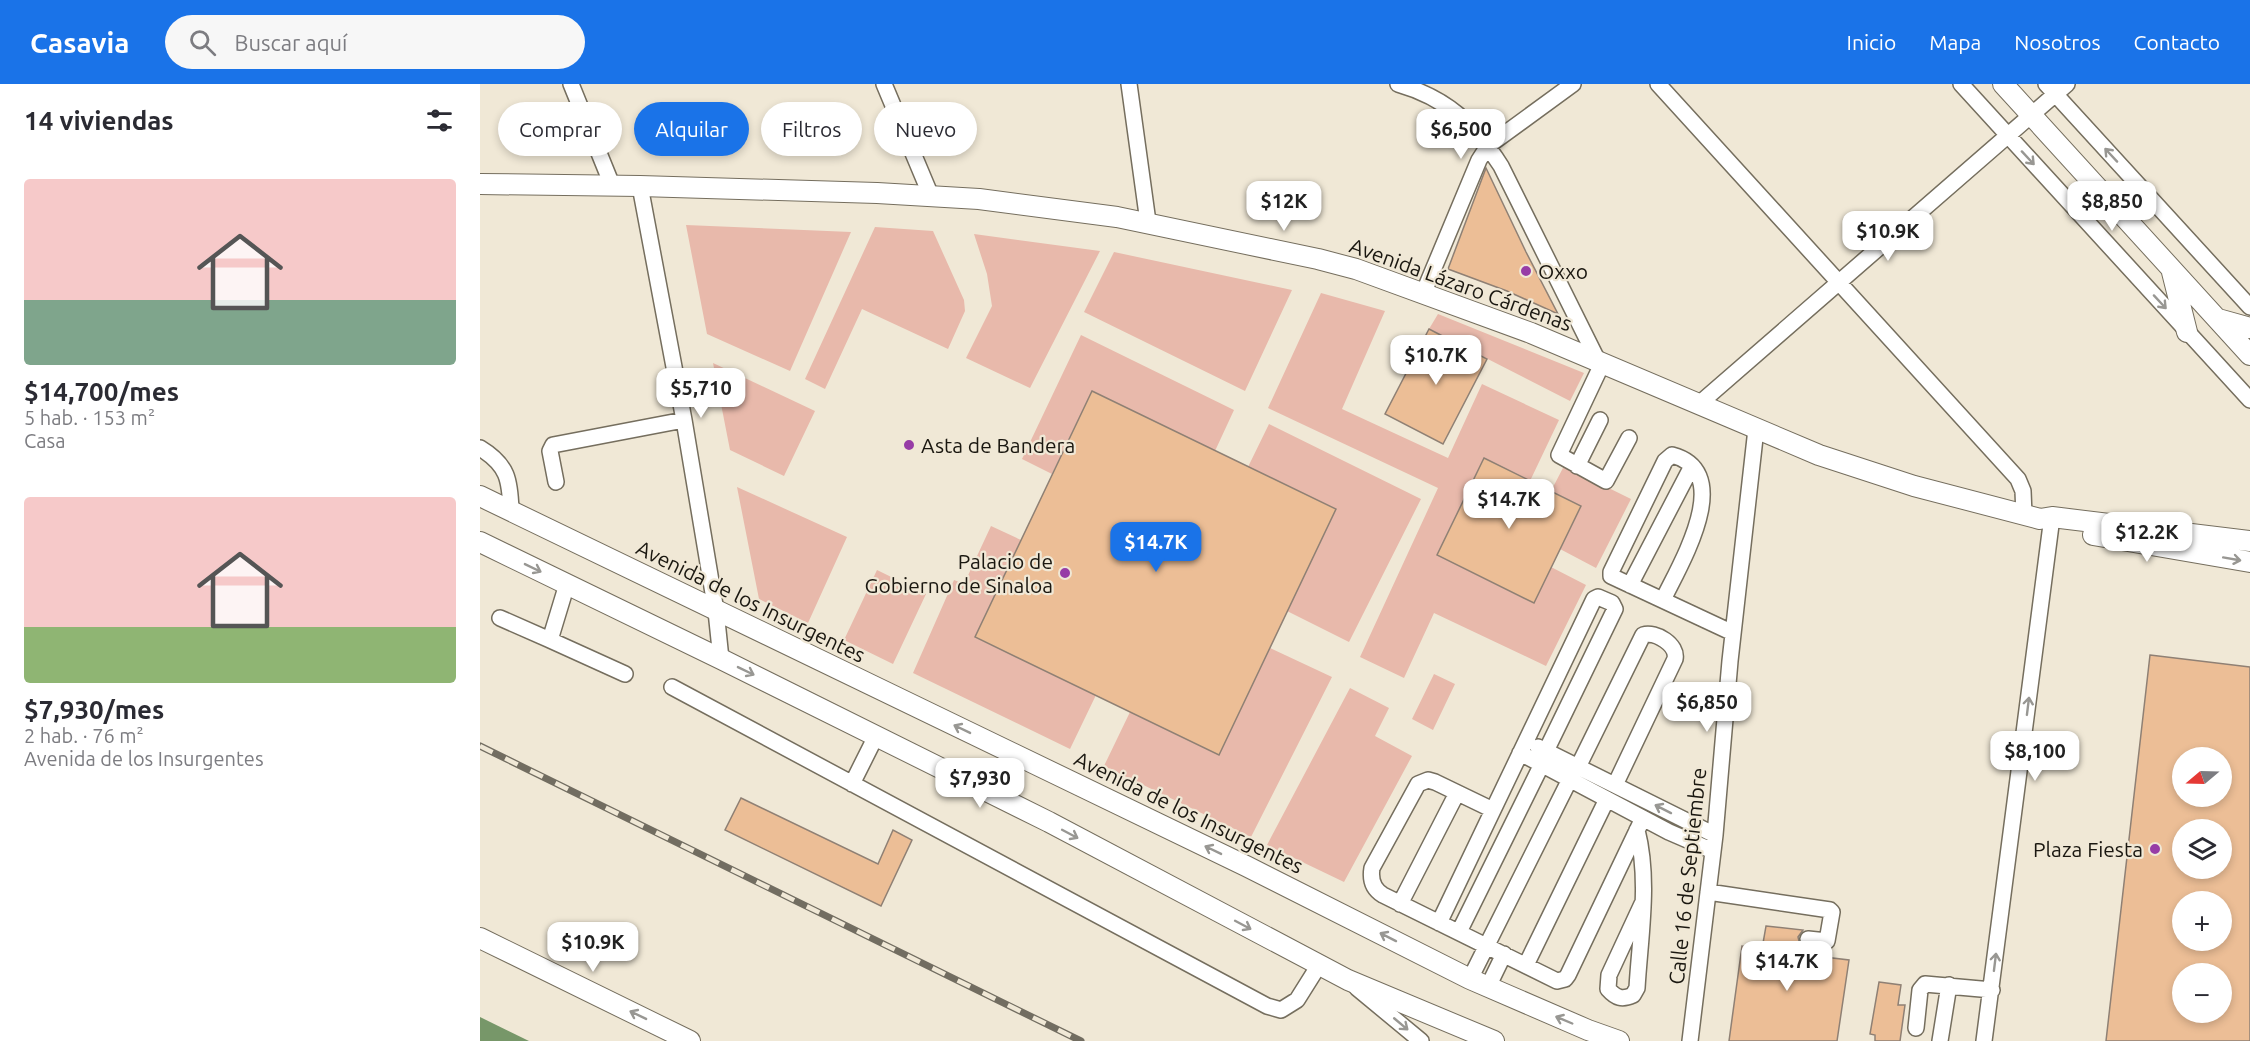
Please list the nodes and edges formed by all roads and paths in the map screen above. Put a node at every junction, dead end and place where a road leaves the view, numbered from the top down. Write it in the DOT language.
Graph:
graph roads {
  1 [pos="572,84"];
  2 [pos="884,84"];
  3 [pos="1129,84"];
  4 [pos="1398,84"];
  5 [pos="1573,84"];
  6 [pos="1658,84"];
  7 [pos="1961,84"];
  8 [pos="2003,84"];
  9 [pos="2056,87"];
  10 [pos="2031,116"];
  11 [pos="2008,136"];
  12 [pos="1488,146"];
  13 [pos="480,184"];
  14 [pos="612,185"];
  15 [pos="640,186"];
  16 [pos="931,196"];
  17 [pos="1148,222"];
  18 [pos="2172,270"];
  19 [pos="1839,284"];
  20 [pos="1423,294"];
  21 [pos="2250,307"];
  22 [pos="2217,319"];
  23 [pos="2250,328"];
  24 [pos="2187,332"];
  25 [pos="2250,355"];
  26 [pos="1600,362"];
  27 [pos="2250,400"];
  28 [pos="1699,404"];
  29 [pos="684,420"];
  30 [pos="1600,420"];
  31 [pos="1756,429"];
  32 [pos="1629,438"];
  33 [pos="480,448"];
  34 [pos="1577,466"];
  35 [pos="1692,466"];
  36 [pos="556,482"];
  37 [pos="480,496"];
  38 [pos="511,511"];
  39 [pos="2042,520"];
  40 [pos="480,542"];
  41 [pos="2250,542"];
  42 [pos="2250,562"];
  43 [pos="567,584"];
  44 [pos="1630,585"];
  45 [pos="1663,600"];
  46 [pos="716,611"];
  47 [pos="500,618"];
  48 [pos="1733,633"];
  49 [pos="550,640"];
  50 [pos="721,659"];
  51 [pos="625,674"];
  52 [pos="672,687"];
  53 [pos="876,736"];
  54 [pos="1523,747"];
  55 [pos="1544,757"];
  56 [pos="1574,773"];
  57 [pos="852,784"];
  58 [pos="1611,792"];
  59 [pos="1457,793"];
  60 [pos="1493,810"];
  61 [pos="1640,824"];
  62 [pos="1714,843"];
  63 [pos="1708,892"];
  64 [pos="1400,904"];
  65 [pos="1642,904"];
  66 [pos="1439,922"];
  67 [pos="1459,932"];
  68 [pos="480,938"];
  69 [pos="1808,939"];
  70 [pos="1486,946"];
  71 [pos="1504,954"];
  72 [pos="1319,965"];
  73 [pos="1526,965"];
  74 [pos="1470,979"];
  75 [pos="1348,980"];
  76 [pos="1949,985"];
  77 [pos="1488,987"];
  78 [pos="1992,990"];
  79 [pos="1916,1028"];
  80 [pos="690,1041"];
  81 [pos="1421,1041"];
  82 [pos="1494,1041"];
  83 [pos="1619,1041"];
  84 [pos="1690,1041"];
  85 [pos="1940,1041"];
  86 [pos="1984,1041"];
  1 -- 14 [label="street"];
  2 -- 16 [label="street"];
  3 -- 17 [label="street"];
  4 -- 12 [label="street"];
  5 -- 12 [label="street"];
  6 -- 19 [label="street"];
  7 -- 11 [label="street"];
  8 -- 10 [label="main road"];
  9 -- 10 [label="street"];
  21 -- 9 [label="street, one-way"];
  10 -- 11 [label="street"];
  10 -- 18 [label="main road"];
  11 -- 19 [label="street"];
  11 -- 24 [label="street, one-way"];
  12 -- 20 [label="street"];
  12 -- 26 [label="street"];
  13 -- 14 [label="main road, Avenida Lázaro Cárdenas"];
  14 -- 15 [label="main road, Avenida Lázaro Cárdenas"];
  15 -- 16 [label="main road, Avenida Lázaro Cárdenas"];
  15 -- 29 [label="street"];
  16 -- 17 [label="main road, Avenida Lázaro Cárdenas"];
  17 -- 20 [label="main road, Avenida Lázaro Cárdenas"];
  18 -- 22 [label="main road"];
  18 -- 24 [label="main road"];
  19 -- 28 [label="street"];
  19 -- 39 [label="street"];
  20 -- 26 [label="main road, Avenida Lázaro Cárdenas"];
  22 -- 23 [label="main road"];
  22 -- 25 [label="main road"];
  24 -- 27 [label="street"];
  26 -- 28 [label="main road, Avenida Lázaro Cárdenas"];
  26 -- 34 [label="street"];
  28 -- 31 [label="main road, Avenida Lázaro Cárdenas"];
  29 -- 36 [label="street"];
  29 -- 46 [label="street"];
  30 -- 34 [label="street"];
  31 -- 39 [label="main road, Avenida Lázaro Cárdenas"];
  31 -- 48 [label="street, Calle 16 de Septiembre"];
  32 -- 34 [label="street"];
  33 -- 38 [label="street"];
  35 -- 44 [label="street"];
  35 -- 44 [label="street"];
  35 -- 45 [label="street"];
  37 -- 38 [label="main road, Avenida de los Insurgentes"];
  38 -- 46 [label="main road, Avenida de los Insurgentes"];
  39 -- 41 [label="main road, Avenida Lázaro Cárdenas"];
  39 -- 42 [label="main road, Avenida Lázaro Cárdenas, one-way"];
  78 -- 39 [label="street, one-way"];
  40 -- 43 [label="main road, one-way"];
  43 -- 49 [label="street"];
  43 -- 50 [label="main road"];
  44 -- 45 [label="street"];
  45 -- 48 [label="street"];
  46 -- 50 [label="street"];
  74 -- 46 [label="main road, Avenida de los Insurgentes, one-way"];
  47 -- 49 [label="street"];
  48 -- 62 [label="street, Calle 16 de Septiembre"];
  49 -- 51 [label="street"];
  50 -- 53 [label="main road, one-way"];
  52 -- 57 [label="street"];
  53 -- 57 [label="street"];
  53 -- 72 [label="main road, one-way"];
  54 -- 55 [label="street"];
  54 -- 55 [label="street"];
  54 -- 60 [label="street"];
  55 -- 56 [label="street"];
  55 -- 67 [label="street"];
  56 -- 58 [label="street"];
  56 -- 58 [label="street"];
  56 -- 70 [label="street"];
  57 -- 72 [label="street"];
  58 -- 61 [label="street"];
  62 -- 58 [label="street, one-way"];
  58 -- 73 [label="street"];
  59 -- 60 [label="street"];
  59 -- 64 [label="street"];
  59 -- 64 [label="street"];
  60 -- 66 [label="street"];
  61 -- 62 [label="street"];
  61 -- 65 [label="street"];
  61 -- 73 [label="street"];
  62 -- 63 [label="street, Calle 16 de Septiembre"];
  63 -- 69 [label="street"];
  63 -- 84 [label="street, Calle 16 de Septiembre"];
  64 -- 66 [label="street"];
  65 -- 65 [label="street"];
  66 -- 67 [label="street"];
  67 -- 70 [label="street"];
  80 -- 68 [label="main road, one-way"];
  70 -- 71 [label="street"];
  70 -- 74 [label="street"];
  71 -- 73 [label="street"];
  71 -- 77 [label="street"];
  72 -- 75 [label="main road"];
  74 -- 77 [label="main road, Avenida de los Insurgentes"];
  75 -- 81 [label="street, one-way"];
  75 -- 82 [label="main road"];
  76 -- 78 [label="street"];
  76 -- 79 [label="street"];
  76 -- 85 [label="street"];
  83 -- 77 [label="main road, Avenida de los Insurgentes, one-way"];
  78 -- 86 [label="street"];
}
